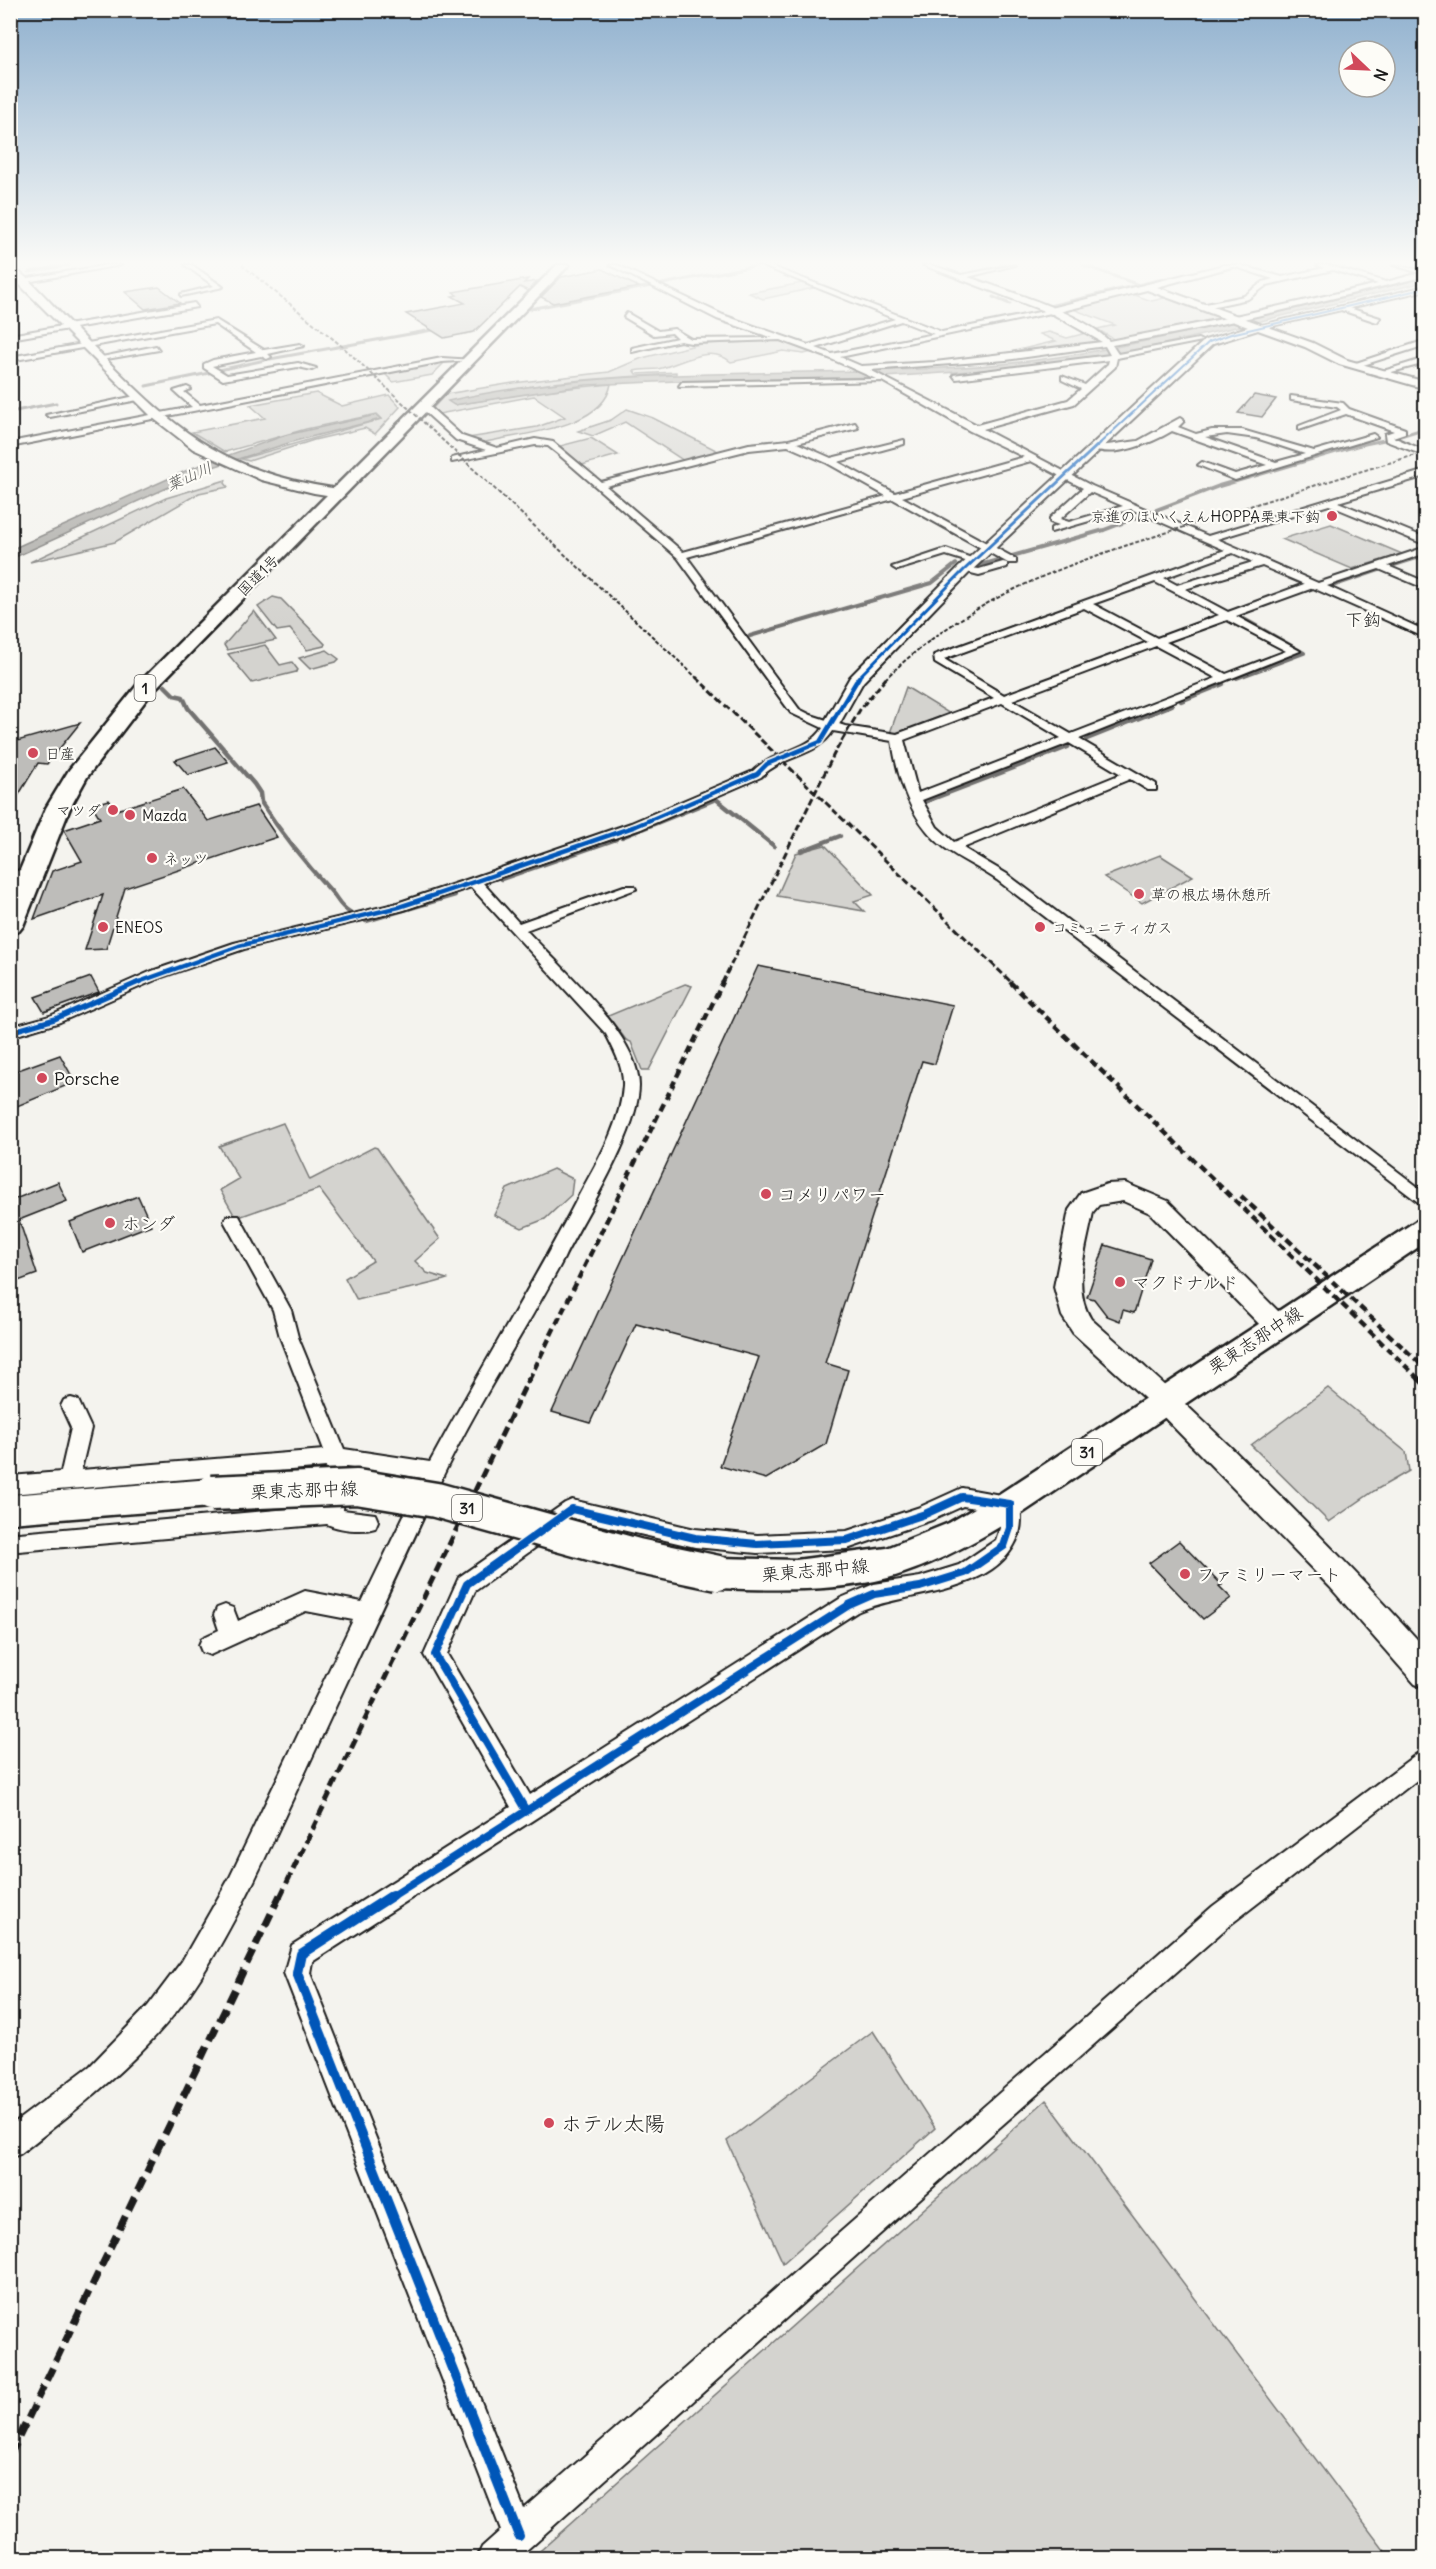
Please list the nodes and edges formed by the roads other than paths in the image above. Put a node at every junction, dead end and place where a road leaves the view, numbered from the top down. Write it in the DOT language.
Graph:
graph roads {
  1 [pos="128,385"];
  2 [pos="315,385"];
  3 [pos="439,385"];
  4 [pos="443,385"];
  5 [pos="893,385"];
  6 [pos="1079,385"];
  7 [pos="1092,385"];
  8 [pos="1163,385"];
  9 [pos="187,389"];
  10 [pos="1088,389"];
  11 [pos="136,393"];
  12 [pos="101,394"];
  13 [pos="1294,398"];
  14 [pos="198,408"];
  15 [pos="423,409"];
  16 [pos="1346,411"];
  17 [pos="50,415"];
  18 [pos="158,416"];
  19 [pos="1184,418"];
  20 [pos="855,426"];
  21 [pos="1172,428"];
  22 [pos="1302,428"];
  23 [pos="973,429"];
  24 [pos="1197,436"];
  25 [pos="1374,437"];
  26 [pos="902,442"];
  27 [pos="789,443"];
  28 [pos="10,446"];
  29 [pos="1096,447"];
  30 [pos="490,448"];
  31 [pos="1314,454"];
  32 [pos="1425,454"];
  33 [pos="1030,458"];
  34 [pos="455,460"];
  35 [pos="830,461"];
  36 [pos="1202,465"];
  37 [pos="1275,465"];
  38 [pos="1425,473"];
  39 [pos="1065,476"];
  40 [pos="599,485"];
  41 [pos="1089,488"];
  42 [pos="333,492"];
  43 [pos="893,496"];
  44 [pos="1329,502"];
  45 [pos="1129,507"];
  46 [pos="1068,525"];
  47 [pos="1054,530"];
  48 [pos="1207,539"];
  49 [pos="1425,542"];
  50 [pos="989,548"];
  51 [pos="1425,550"];
  52 [pos="1230,551"];
  53 [pos="681,556"];
  54 [pos="1260,563"];
  55 [pos="1378,565"];
  56 [pos="970,566"];
  57 [pos="897,567"];
  58 [pos="1154,578"];
  59 [pos="1315,585"];
  60 [pos="1425,586"];
  61 [pos="1176,589"];
  62 [pos="1083,603"];
  63 [pos="1230,617"];
  64 [pos="1425,635"];
  65 [pos="1158,643"];
  66 [pos="1223,677"];
  67 [pos="1004,700"];
  68 [pos="830,726"];
  69 [pos="898,738"];
  70 [pos="1070,740"];
  71 [pos="1130,775"];
  72 [pos="1152,787"];
  73 [pos="914,798"];
  74 [pos="954,847"];
  75 [pos="34,870"];
  76 [pos="11,877"];
  77 [pos="474,882"];
  78 [pos="629,889"];
  79 [pos="10,926"];
  80 [pos="516,929"];
  81 [pos="10,1032"];
  82 [pos="1425,1202"];
  83 [pos="233,1221"];
  84 [pos="1425,1228"];
  85 [pos="1277,1326"];
  86 [pos="1164,1399"];
  87 [pos="71,1406"];
  88 [pos="337,1457"];
  89 [pos="435,1471"];
  90 [pos="69,1479"];
  91 [pos="10,1485"];
  92 [pos="1010,1504"];
  93 [pos="10,1509"];
  94 [pos="332,1514"];
  95 [pos="368,1521"];
  96 [pos="10,1540"];
  97 [pos="367,1613"];
  98 [pos="210,1645"];
  99 [pos="1425,1673"];
  100 [pos="1425,1758"];
  101 [pos="525,1809"];
  102 [pos="10,2144"];
  103 [pos="519,2536"];
  104 [pos="493,2559"];
  1 -- 11 [label="street"];
  2 -- 14 [label="street"];
  3 -- 42 [label="highway, 国道1号 / 1"];
  4 -- 15 [label="highway, 国道1号 / 1"];
  5 -- 23 [label="street"];
  6 -- 10 [label="street"];
  7 -- 10 [label="street"];
  8 -- 29 [label="street"];
  9 -- 14 [label="street"];
  10 -- 23 [label="street"];
  11 -- 12 [label="street"];
  11 -- 17 [label="street"];
  11 -- 18 [label="street"];
  13 -- 16 [label="street"];
  14 -- 18 [label="street"];
  15 -- 30 [label="street"];
  15 -- 42 [label="highway, 国道1号 / 1"];
  16 -- 22 [label="street"];
  16 -- 32 [label="street"];
  18 -- 28 [label="street"];
  18 -- 42 [label="street"];
  19 -- 21 [label="street"];
  20 -- 27 [label="street"];
  21 -- 24 [label="street"];
  21 -- 29 [label="street"];
  23 -- 33 [label="street"];
  24 -- 31 [label="street"];
  24 -- 37 [label="street"];
  25 -- 31 [label="street"];
  26 -- 35 [label="street"];
  27 -- 35 [label="street"];
  27 -- 40 [label="street"];
  29 -- 39 [label="street"];
  30 -- 34 [label="street"];
  30 -- 40 [label="street"];
  31 -- 37 [label="street"];
  33 -- 39 [label="street"];
  33 -- 43 [label="street"];
  35 -- 43 [label="street"];
  36 -- 37 [label="street"];
  38 -- 44 [label="street"];
  39 -- 41 [label="street"];
  39 -- 50 [label="street"];
  40 -- 53 [label="street"];
  41 -- 45 [label="street"];
  41 -- 46 [label="street"];
  42 -- 75 [label="highway, 国道1号 / 1"];
  42 -- 76 [label="highway, 国道1号 / 1"];
  43 -- 50 [label="street"];
  43 -- 53 [label="street"];
  44 -- 48 [label="street"];
  44 -- 49 [label="street"];
  45 -- 46 [label="street"];
  45 -- 48 [label="street"];
  46 -- 47 [label="street"];
  48 -- 52 [label="street"];
  50 -- 56 [label="street"];
  50 -- 56 [label="street"];
  51 -- 55 [label="street"];
  52 -- 54 [label="street"];
  52 -- 58 [label="street"];
  53 -- 68 [label="street"];
  54 -- 59 [label="street"];
  54 -- 61 [label="street"];
  55 -- 59 [label="street"];
  55 -- 60 [label="street"];
  56 -- 57 [label="street"];
  56 -- 68 [label="street"];
  58 -- 61 [label="street"];
  58 -- 62 [label="street"];
  59 -- 63 [label="street"];
  59 -- 64 [label="street"];
  61 -- 63 [label="street"];
  62 -- 65 [label="street"];
  62 -- 67 [label="street"];
  63 -- 65 [label="street"];
  63 -- 66 [label="street"];
  65 -- 66 [label="street"];
  65 -- 67 [label="street"];
  66 -- 70 [label="street"];
  67 -- 69 [label="street"];
  67 -- 70 [label="street"];
  68 -- 69 [label="street"];
  68 -- 77 [label="street"];
  69 -- 73 [label="street"];
  70 -- 71 [label="street"];
  70 -- 73 [label="street"];
  71 -- 72 [label="street"];
  71 -- 74 [label="street"];
  73 -- 74 [label="street"];
  74 -- 82 [label="street"];
  75 -- 76 [label="street"];
  75 -- 79 [label="highway, 国道1号 / 1"];
  77 -- 80 [label="street"];
  77 -- 81 [label="street"];
  78 -- 80 [label="street"];
  80 -- 89 [label="street"];
  83 -- 88 [label="street"];
  84 -- 85 [label="main road, 栗東志那中線 / 31"];
  85 -- 86 [label="main road, 栗東志那中線 / 31"];
  85 -- 86 [label="street"];
  86 -- 92 [label="main road, 栗東志那中線 / 31"];
  86 -- 99 [label="street"];
  87 -- 90 [label="street"];
  88 -- 89 [label="street"];
  88 -- 90 [label="street"];
  88 -- 94 [label="street"];
  89 -- 97 [label="street"];
  90 -- 91 [label="street"];
  92 -- 93 [label="main road, 栗東志那中線 / 31, bridge"];
  92 -- 101 [label="street"];
  92 -- 101 [label="street"];
  94 -- 95 [label="street"];
  94 -- 96 [label="street"];
  97 -- 98 [label="street"];
  97 -- 102 [label="street"];
  100 -- 103 [label="street"];
  101 -- 103 [label="street"];
  103 -- 104 [label="street"];
}
